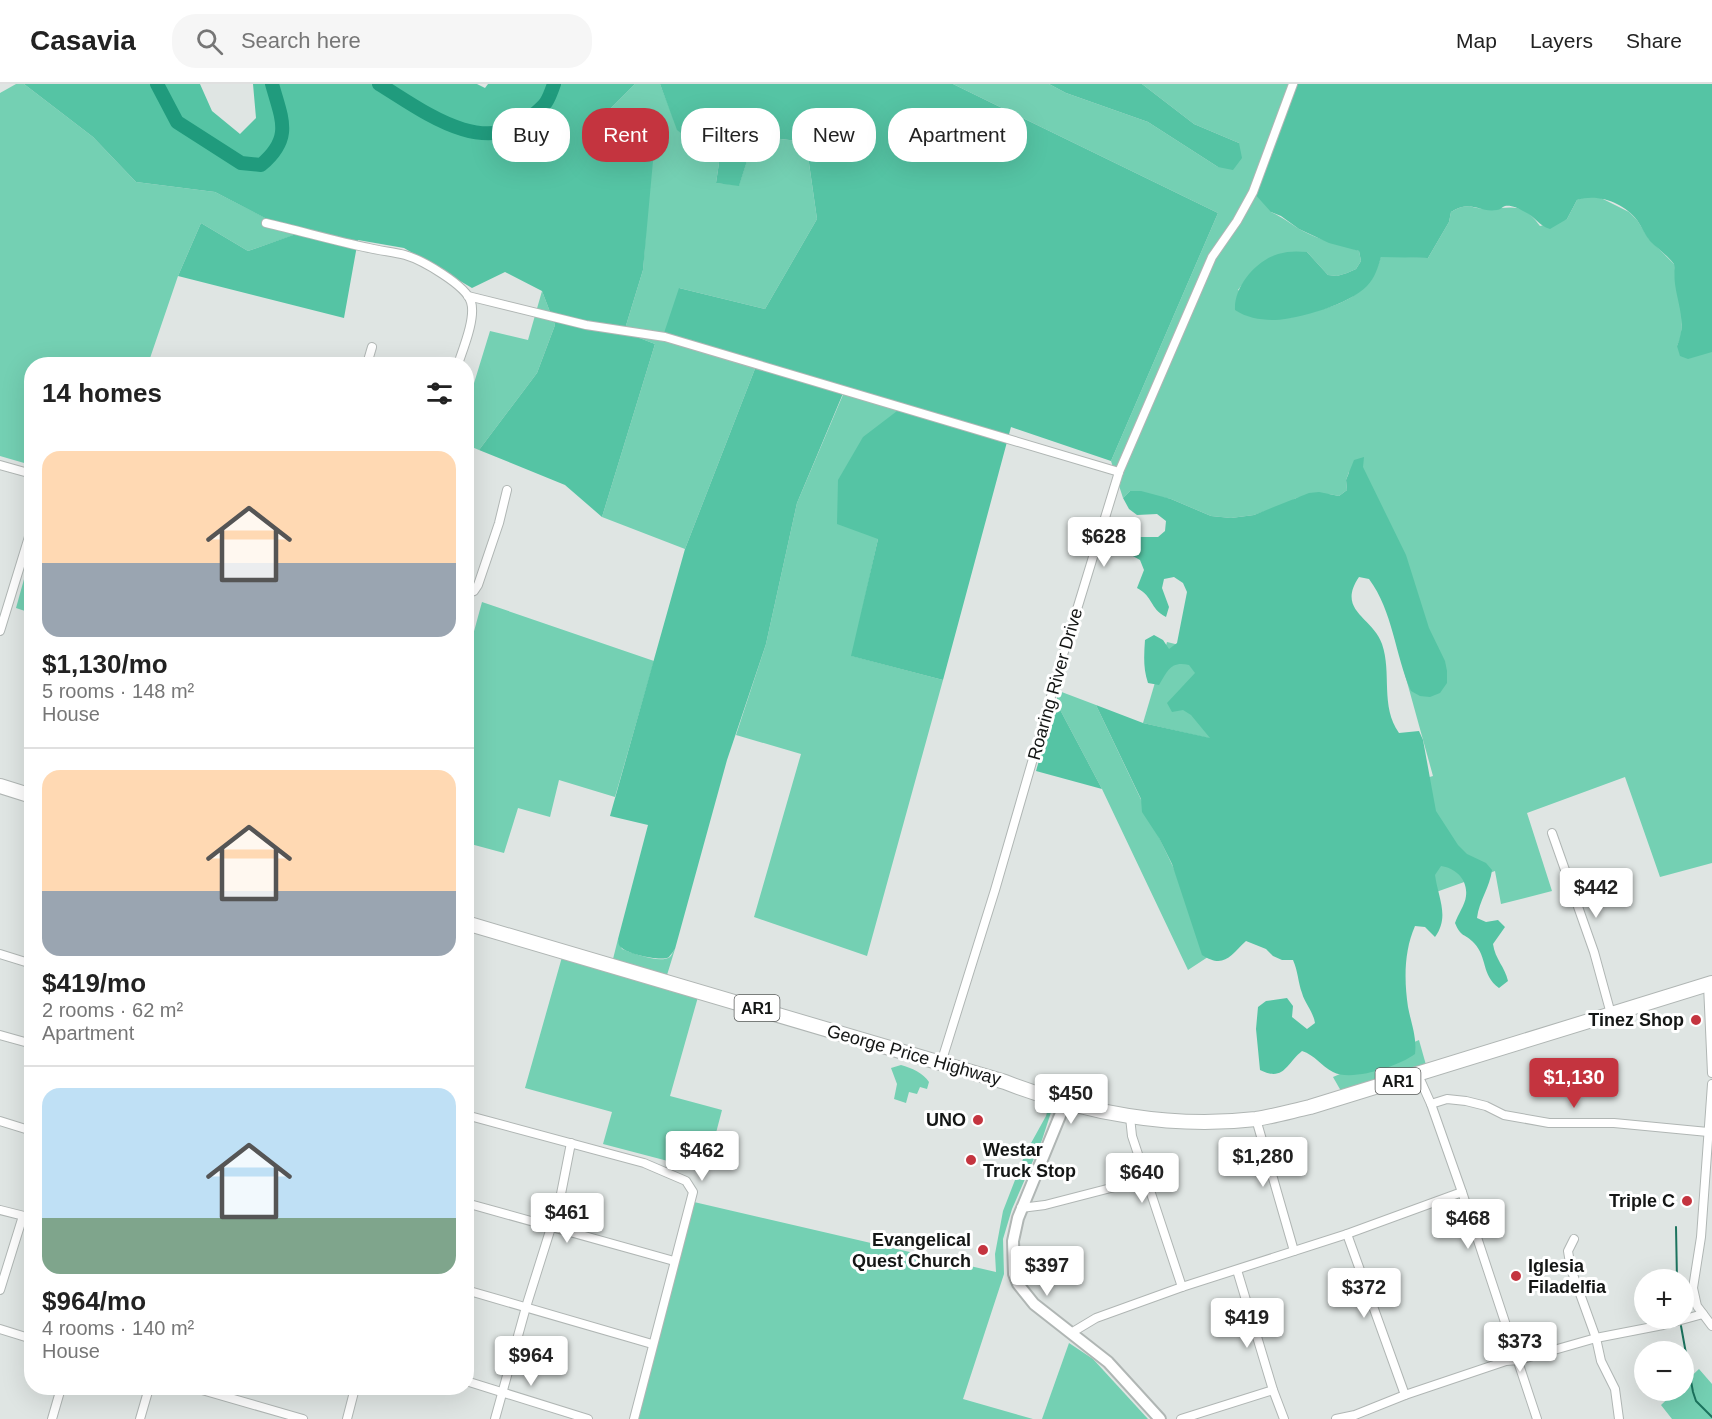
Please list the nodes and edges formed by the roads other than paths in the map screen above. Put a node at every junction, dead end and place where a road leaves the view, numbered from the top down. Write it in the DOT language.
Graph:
graph roads {
  1 [pos="1293,84"];
  2 [pos="267,223"];
  3 [pos="468,296"];
  4 [pos="372,347"];
  5 [pos="370,357"];
  6 [pos="460,357"];
  7 [pos="0,465"];
  8 [pos="24,472"];
  9 [pos="1119,472"];
  10 [pos="507,490"];
  11 [pos="24,553"];
  12 [pos="474,591"];
  13 [pos="0,631"];
  14 [pos="0,786"];
  15 [pos="24,794"];
  16 [pos="1552,833"];
  17 [pos="474,925"];
  18 [pos="0,954"];
  19 [pos="24,962"];
  20 [pos="1710,984"];
  21 [pos="1611,1014"];
  22 [pos="0,1035"];
  23 [pos="24,1041"];
  24 [pos="941,1063"];
  25 [pos="1712,1073"];
  26 [pos="1418,1075"];
  27 [pos="1712,1084"];
  28 [pos="1066,1101"];
  29 [pos="1431,1104"];
  30 [pos="1130,1116"];
  31 [pos="474,1117"];
  32 [pos="1256,1119"];
  33 [pos="0,1121"];
  34 [pos="24,1128"];
  35 [pos="1710,1134"];
  36 [pos="571,1143"];
  37 [pos="1134,1182"];
  38 [pos="1462,1192"];
  39 [pos="474,1205"];
  40 [pos="1021,1208"];
  41 [pos="0,1210"];
  42 [pos="24,1216"];
  43 [pos="24,1225"];
  44 [pos="551,1226"];
  45 [pos="1347,1234"];
  46 [pos="1574,1239"];
  47 [pos="1293,1251"];
  48 [pos="674,1261"];
  49 [pos="1237,1270"];
  50 [pos="1182,1287"];
  51 [pos="0,1290"];
  52 [pos="474,1292"];
  53 [pos="526,1307"];
  54 [pos="1703,1314"];
  55 [pos="1712,1326"];
  56 [pos="0,1329"];
  57 [pos="1071,1333"];
  58 [pos="24,1336"];
  59 [pos="1596,1338"];
  60 [pos="652,1344"];
  61 [pos="1519,1360"];
  62 [pos="474,1383"];
  63 [pos="1273,1390"];
  64 [pos="502,1392"];
  65 [pos="59,1395"];
  66 [pos="147,1395"];
  67 [pos="219,1395"];
  68 [pos="353,1395"];
  69 [pos="1405,1395"];
  70 [pos="1355,1417"];
  71 [pos="52,1419"];
  72 [pos="140,1419"];
  73 [pos="303,1419"];
  74 [pos="347,1419"];
  75 [pos="495,1419"];
  76 [pos="588,1419"];
  77 [pos="634,1419"];
  78 [pos="1160,1419"];
  79 [pos="1181,1419"];
  80 [pos="1284,1419"];
  81 [pos="1336,1419"];
  82 [pos="1537,1419"];
  83 [pos="1619,1419"];
  1 -- 9 [label="street, Roaring River Drive"];
  2 -- 3 [label="street"];
  3 -- 6 [label="street"];
  3 -- 9 [label="street"];
  4 -- 5 [label="street"];
  7 -- 8 [label="street"];
  9 -- 24 [label="street, Roaring River Drive"];
  10 -- 12 [label="street"];
  11 -- 13 [label="street"];
  14 -- 15 [label="highway"];
  16 -- 21 [label="street"];
  17 -- 24 [label="highway, George Price Highway / AR1"];
  18 -- 19 [label="street"];
  20 -- 21 [label="highway, George Price Highway / AR1"];
  20 -- 25 [label="street"];
  21 -- 26 [label="highway, George Price Highway / AR1"];
  22 -- 23 [label="street"];
  24 -- 28 [label="highway, George Price Highway / AR1"];
  26 -- 29 [label="street"];
  26 -- 32 [label="highway, George Price Highway / AR1"];
  27 -- 35 [label="street"];
  28 -- 30 [label="highway, George Price Highway / AR1"];
  28 -- 40 [label="street"];
  29 -- 35 [label="street"];
  29 -- 38 [label="street"];
  30 -- 32 [label="highway, George Price Highway / AR1"];
  30 -- 50 [label="street"];
  31 -- 36 [label="street"];
  32 -- 47 [label="street"];
  33 -- 34 [label="street"];
  35 -- 54 [label="street"];
  36 -- 44 [label="street"];
  36 -- 48 [label="street"];
  37 -- 40 [label="street"];
  38 -- 45 [label="street"];
  38 -- 61 [label="street"];
  39 -- 44 [label="street"];
  40 -- 57 [label="street"];
  41 -- 42 [label="street"];
  43 -- 51 [label="street"];
  44 -- 48 [label="street"];
  44 -- 53 [label="street"];
  45 -- 47 [label="street"];
  45 -- 69 [label="street"];
  46 -- 59 [label="street"];
  47 -- 49 [label="street"];
  48 -- 60 [label="street"];
  49 -- 50 [label="street"];
  49 -- 63 [label="street"];
  50 -- 57 [label="street"];
  52 -- 53 [label="street"];
  53 -- 60 [label="street"];
  53 -- 64 [label="street"];
  54 -- 55 [label="street"];
  54 -- 59 [label="street"];
  56 -- 58 [label="street"];
  57 -- 78 [label="street"];
  59 -- 61 [label="street"];
  59 -- 83 [label="street"];
  60 -- 77 [label="street"];
  61 -- 69 [label="street"];
  61 -- 82 [label="street"];
  62 -- 64 [label="street"];
  63 -- 79 [label="street"];
  63 -- 80 [label="street"];
  64 -- 75 [label="street"];
  64 -- 76 [label="street"];
  65 -- 71 [label="street"];
  66 -- 72 [label="street"];
  67 -- 73 [label="street"];
  68 -- 74 [label="street"];
  69 -- 70 [label="street"];
  70 -- 81 [label="street"];
}
